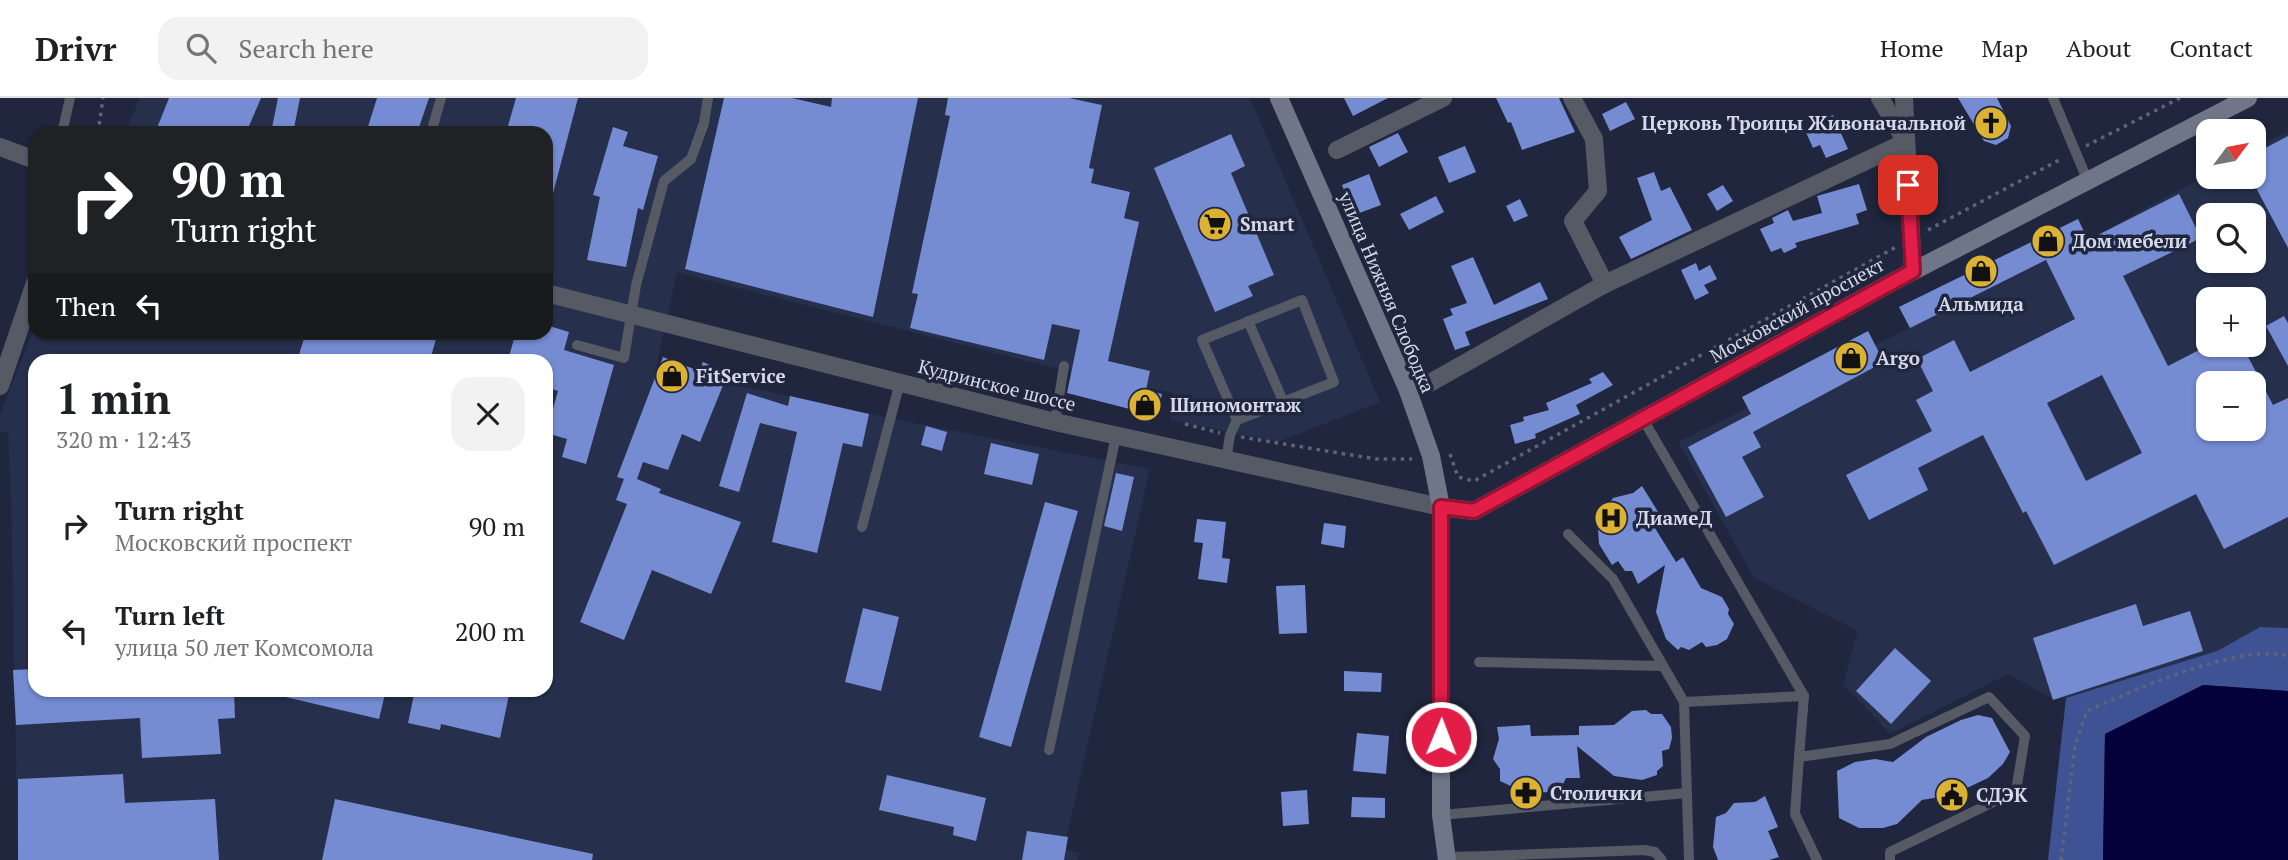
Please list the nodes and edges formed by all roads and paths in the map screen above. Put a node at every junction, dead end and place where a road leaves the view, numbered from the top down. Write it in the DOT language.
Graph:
graph roads {
  1 [pos="70,98"];
  2 [pos="103,98"];
  3 [pos="441,98"];
  4 [pos="708,98"];
  5 [pos="1279,98"];
  6 [pos="1443,98"];
  7 [pos="1572,98"];
  8 [pos="1880,98"];
  9 [pos="1903,98"];
  10 [pos="2053,98"];
  11 [pos="2180,98"];
  12 [pos="2248,98"];
  13 [pos="64,126"];
  14 [pos="99,126"];
  15 [pos="433,126"];
  16 [pos="1906,142"];
  17 [pos="0,147"];
  18 [pos="1337,150"];
  19 [pos="2075,152"];
  20 [pos="28,157"];
  21 [pos="2087,179"];
  22 [pos="1911,239"];
  23 [pos="1913,271"];
  24 [pos="1605,284"];
  25 [pos="553,295"];
  26 [pos="28,303"];
  27 [pos="631,314"];
  28 [pos="1248,321"];
  29 [pos="577,345"];
  30 [pos="1064,366"];
  31 [pos="900,382"];
  32 [pos="1428,384"];
  33 [pos="0,386"];
  34 [pos="1283,401"];
  35 [pos="1643,419"];
  36 [pos="1237,421"];
  37 [pos="1055,422"];
  38 [pos="1185,424"];
  39 [pos="1230,435"];
  40 [pos="1116,436"];
  41 [pos="1449,452"];
  42 [pos="1412,459"];
  43 [pos="1226,461"];
  44 [pos="1441,507"];
  45 [pos="862,527"];
  46 [pos="1568,534"];
  47 [pos="2288,656"];
  48 [pos="1479,662"];
  49 [pos="1663,666"];
  50 [pos="1804,696"];
  51 [pos="1684,702"];
  52 [pos="1049,750"];
  53 [pos="1799,757"];
  54 [pos="1687,793"];
  55 [pos="1441,815"];
  56 [pos="1538,857"];
  57 [pos="1447,858"];
  58 [pos="1487,858"];
  59 [pos="1662,860"];
  60 [pos="1689,860"];
  61 [pos="1817,860"];
  62 [pos="1890,860"];
  63 [pos="2060,860"];
  1 -- 13 [label="lane"];
  2 -- 14 [label="path"];
  3 -- 15 [label="lane"];
  4 -- 27 [label="lane"];
  5 -- 44 [label="main road, улица Нижняя Слободка"];
  6 -- 18 [label="street"];
  7 -- 24 [label="street"];
  8 -- 16 [label="street"];
  9 -- 16 [label="street"];
  10 -- 19 [label="lane"];
  11 -- 19 [label="path"];
  12 -- 21 [label="main road, Московский проспект"];
  16 -- 22 [label="street"];
  16 -- 24 [label="street"];
  17 -- 20 [label="street"];
  19 -- 21 [label="lane"];
  19 -- 22 [label="path"];
  21 -- 23 [label="main road, Московский проспект"];
  22 -- 23 [label="street"];
  22 -- 41 [label="path"];
  23 -- 35 [label="main road, Московский проспект"];
  24 -- 32 [label="street"];
  25 -- 27 [label="street, Кудринское шоссе"];
  26 -- 33 [label="street"];
  27 -- 29 [label="lane"];
  27 -- 31 [label="street, Кудринское шоссе"];
  28 -- 34 [label="lane"];
  28 -- 34 [label="lane"];
  28 -- 36 [label="lane"];
  30 -- 37 [label="lane"];
  31 -- 37 [label="street, Кудринское шоссе"];
  31 -- 45 [label="lane"];
  34 -- 36 [label="lane"];
  35 -- 44 [label="main road, Московский проспект"];
  35 -- 50 [label="lane"];
  36 -- 39 [label="lane"];
  37 -- 40 [label="street, Кудринское шоссе"];
  38 -- 39 [label="path"];
  39 -- 42 [label="path"];
  39 -- 43 [label="lane"];
  40 -- 43 [label="street, Кудринское шоссе"];
  40 -- 52 [label="lane"];
  43 -- 44 [label="street, Кудринское шоссе"];
  44 -- 55 [label="main road, улица Нижняя Слободка"];
  46 -- 49 [label="lane"];
  47 -- 63 [label="path"];
  48 -- 49 [label="lane"];
  49 -- 51 [label="lane"];
  50 -- 51 [label="lane"];
  50 -- 53 [label="lane"];
  51 -- 54 [label="lane"];
  53 -- 61 [label="lane"];
  53 -- 62 [label="lane"];
  54 -- 55 [label="lane"];
  54 -- 60 [label="lane"];
  55 -- 57 [label="main road, улица Нижняя Слободка"];
  56 -- 58 [label="lane"];
  56 -- 59 [label="lane"];
  57 -- 58 [label="lane"];
}
